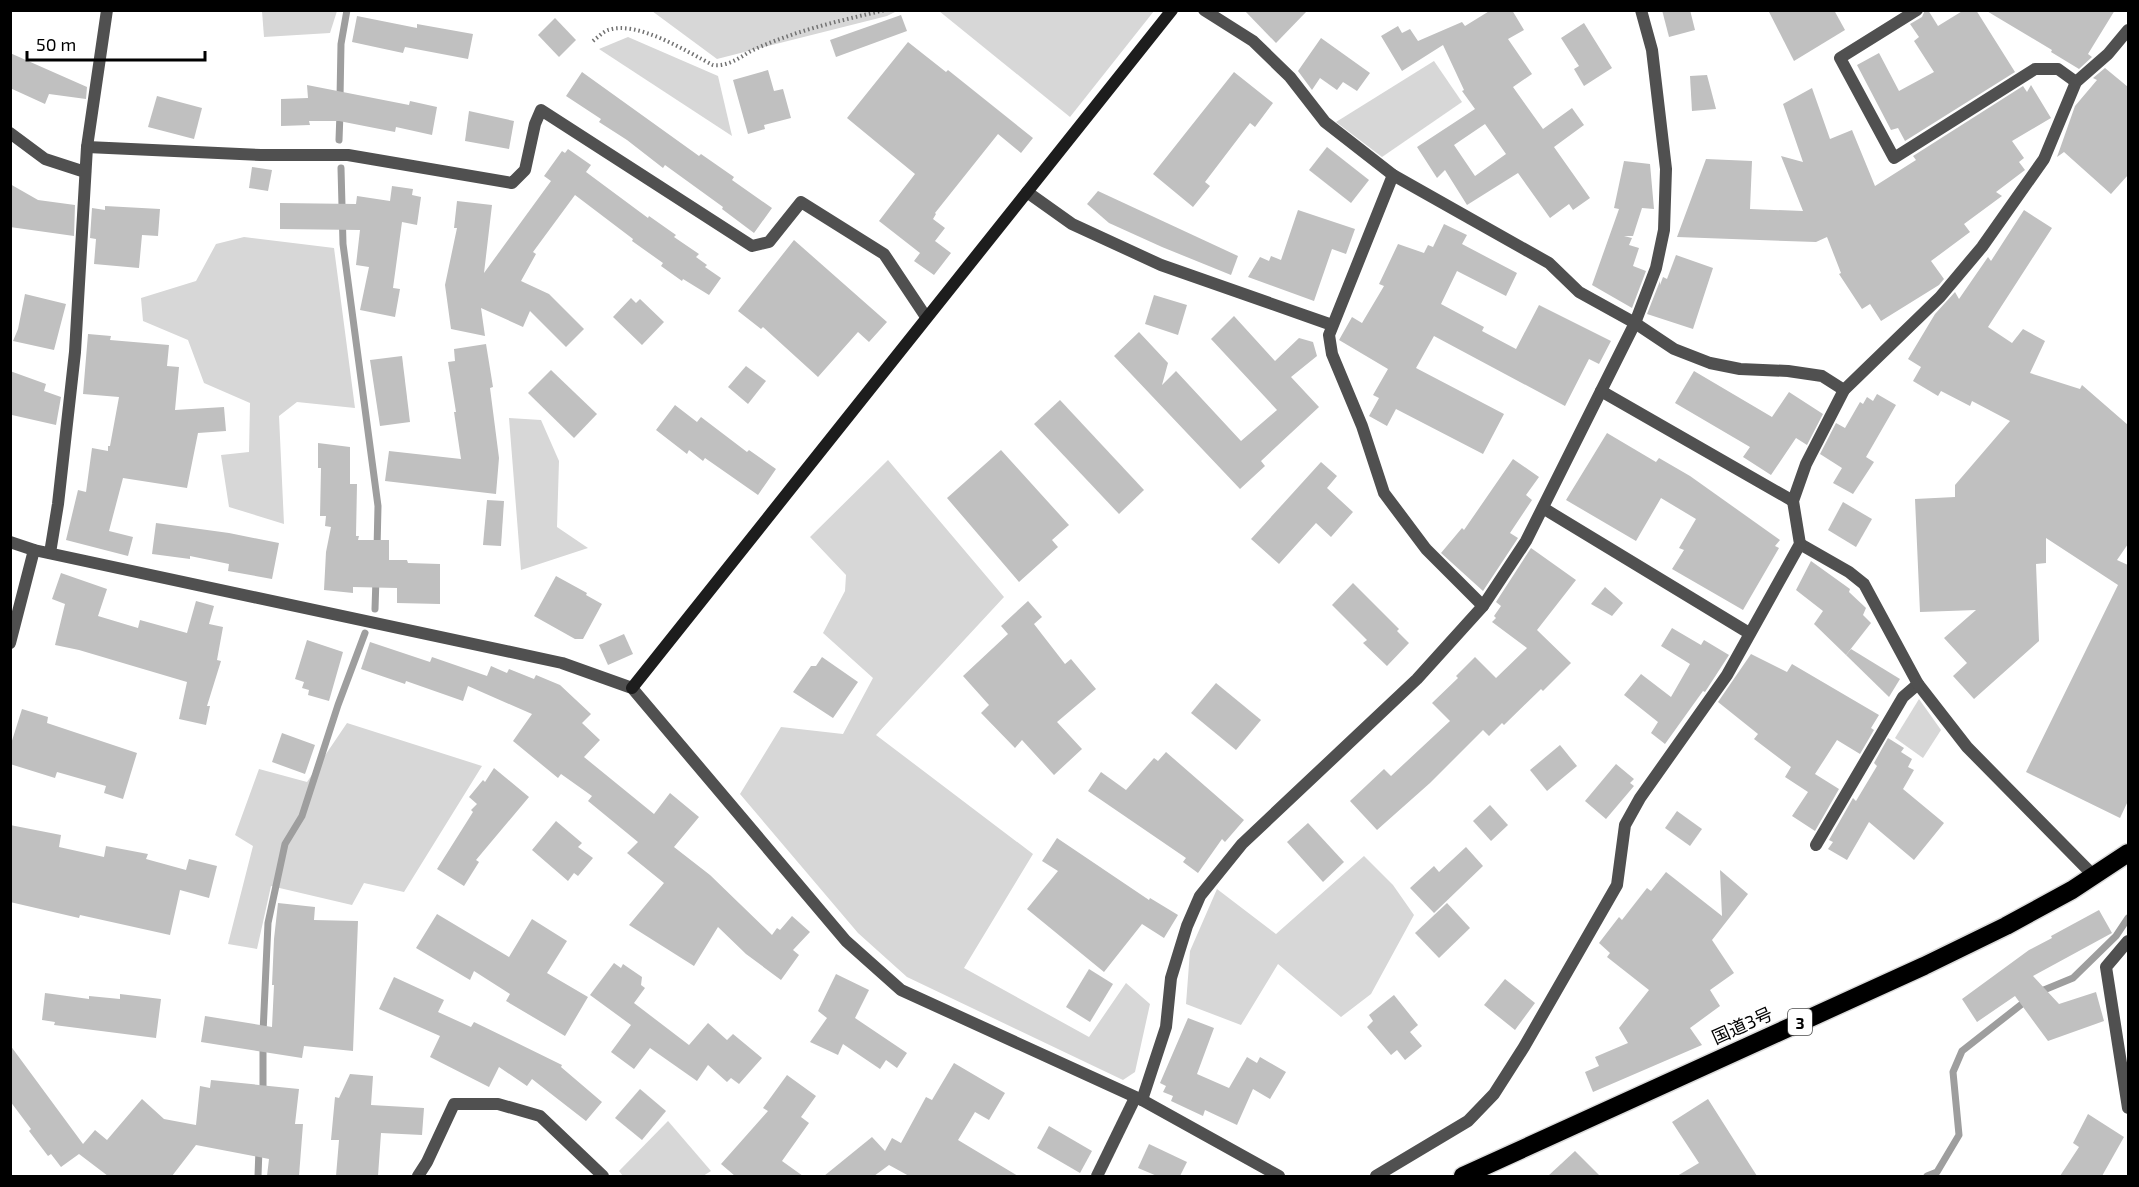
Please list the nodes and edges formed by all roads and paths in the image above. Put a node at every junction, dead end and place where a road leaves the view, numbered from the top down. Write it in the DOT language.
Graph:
graph roads {
  1 [pos="107,10"];
  2 [pos="885,10"];
  3 [pos="1172,10"];
  4 [pos="1204,10"];
  5 [pos="1641,10"];
  6 [pos="1917,10"];
  7 [pos="2128,30"];
  8 [pos="593,41"];
  9 [pos="2076,82"];
  10 [pos="10,133"];
  11 [pos="87,147"];
  12 [pos="85,172"];
  13 [pos="1393,175"];
  14 [pos="1027,192"];
  15 [pos="926,317"];
  16 [pos="1635,323"];
  17 [pos="1332,326"];
  18 [pos="1844,390"];
  19 [pos="1601,391"];
  20 [pos="1793,501"];
  21 [pos="1543,507"];
  22 [pos="10,542"];
  23 [pos="1800,544"];
  24 [pos="34,550"];
  25 [pos="50,553"];
  26 [pos="1483,606"];
  27 [pos="1749,633"];
  28 [pos="10,643"];
  29 [pos="1918,684"];
  30 [pos="632,688"];
  31 [pos="1816,845"];
  32 [pos="2128,853"];
  33 [pos="2094,876"];
  34 [pos="2128,941"];
  35 [pos="1139,1099"];
  36 [pos="2128,1108"];
  37 [pos="418,1176"];
  38 [pos="603,1176"];
  39 [pos="1097,1176"];
  40 [pos="1279,1176"];
  41 [pos="1376,1176"];
  42 [pos="1463,1176"];
  1 -- 11 [label="street"];
  2 -- 8 [label="path"];
  3 -- 14 [label="street"];
  4 -- 13 [label="street"];
  5 -- 16 [label="street"];
  6 -- 9 [label="street"];
  7 -- 9 [label="street"];
  9 -- 18 [label="street"];
  10 -- 12 [label="street"];
  11 -- 12 [label="street"];
  11 -- 15 [label="street"];
  12 -- 25 [label="street"];
  13 -- 16 [label="street"];
  13 -- 17 [label="street"];
  14 -- 15 [label="street"];
  14 -- 17 [label="street"];
  15 -- 30 [label="street"];
  16 -- 18 [label="street"];
  16 -- 19 [label="street"];
  17 -- 26 [label="street"];
  18 -- 20 [label="street"];
  19 -- 20 [label="street"];
  19 -- 21 [label="street"];
  20 -- 23 [label="street"];
  21 -- 26 [label="street"];
  21 -- 27 [label="street"];
  22 -- 24 [label="street"];
  23 -- 27 [label="street"];
  23 -- 29 [label="street"];
  24 -- 25 [label="street"];
  24 -- 28 [label="street"];
  25 -- 30 [label="street"];
  26 -- 35 [label="street"];
  27 -- 41 [label="street"];
  29 -- 31 [label="street"];
  29 -- 33 [label="street"];
  30 -- 35 [label="street"];
  32 -- 33 [label="highway, 国道3号 / 3"];
  33 -- 42 [label="highway, 国道3号 / 3"];
  34 -- 36 [label="street"];
  35 -- 39 [label="street"];
  35 -- 40 [label="street"];
  37 -- 38 [label="street"];
}
